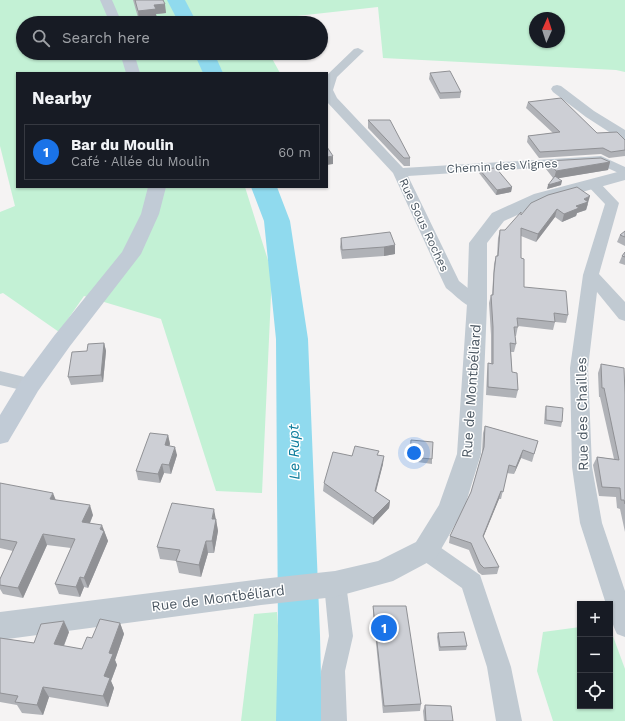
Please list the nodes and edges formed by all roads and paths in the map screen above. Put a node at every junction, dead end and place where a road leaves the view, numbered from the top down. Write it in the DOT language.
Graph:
graph roads {
  1 [pos="106,0"];
  2 [pos="113,16"];
  3 [pos="358,51"];
  4 [pos="129,60"];
  5 [pos="133,72"];
  6 [pos="328,87"];
  7 [pos="557,89"];
  8 [pos="328,92"];
  9 [pos="625,136"];
  10 [pos="399,172"];
  11 [pos="625,172"];
  12 [pos="625,175"];
  13 [pos="593,184"];
  14 [pos="156,188"];
  15 [pos="591,276"];
  16 [pos="477,304"];
  17 [pos="623,308"];
  18 [pos="0,378"];
  19 [pos="30,385"];
  20 [pos="0,435"];
  21 [pos="426,550"];
  22 [pos="335,584"];
  23 [pos="0,626"];
  24 [pos="625,626"];
  25 [pos="334,721"];
  26 [pos="509,721"];
  1 -- 2 [label="main road"];
  3 -- 6 [label="street, Rue Sous Roches"];
  4 -- 5 [label="main road"];
  7 -- 9 [label="street"];
  8 -- 10 [label="street, Rue Sous Roches"];
  10 -- 11 [label="street, Chemin des Vignes"];
  10 -- 16 [label="street, Rue Sous Roches"];
  12 -- 13 [label="street, Rue de Montbéliard"];
  13 -- 15 [label="street, Rue des Chailles"];
  13 -- 16 [label="street, Rue de Montbéliard"];
  14 -- 19 [label="main road"];
  15 -- 17 [label="street"];
  15 -- 24 [label="street, Rue des Chailles"];
  16 -- 21 [label="street, Rue de Montbéliard"];
  18 -- 19 [label="street"];
  19 -- 20 [label="main road"];
  21 -- 22 [label="street, Rue de Montbéliard"];
  21 -- 26 [label="street"];
  22 -- 23 [label="street, Rue de Montbéliard"];
  22 -- 25 [label="street"];
}
